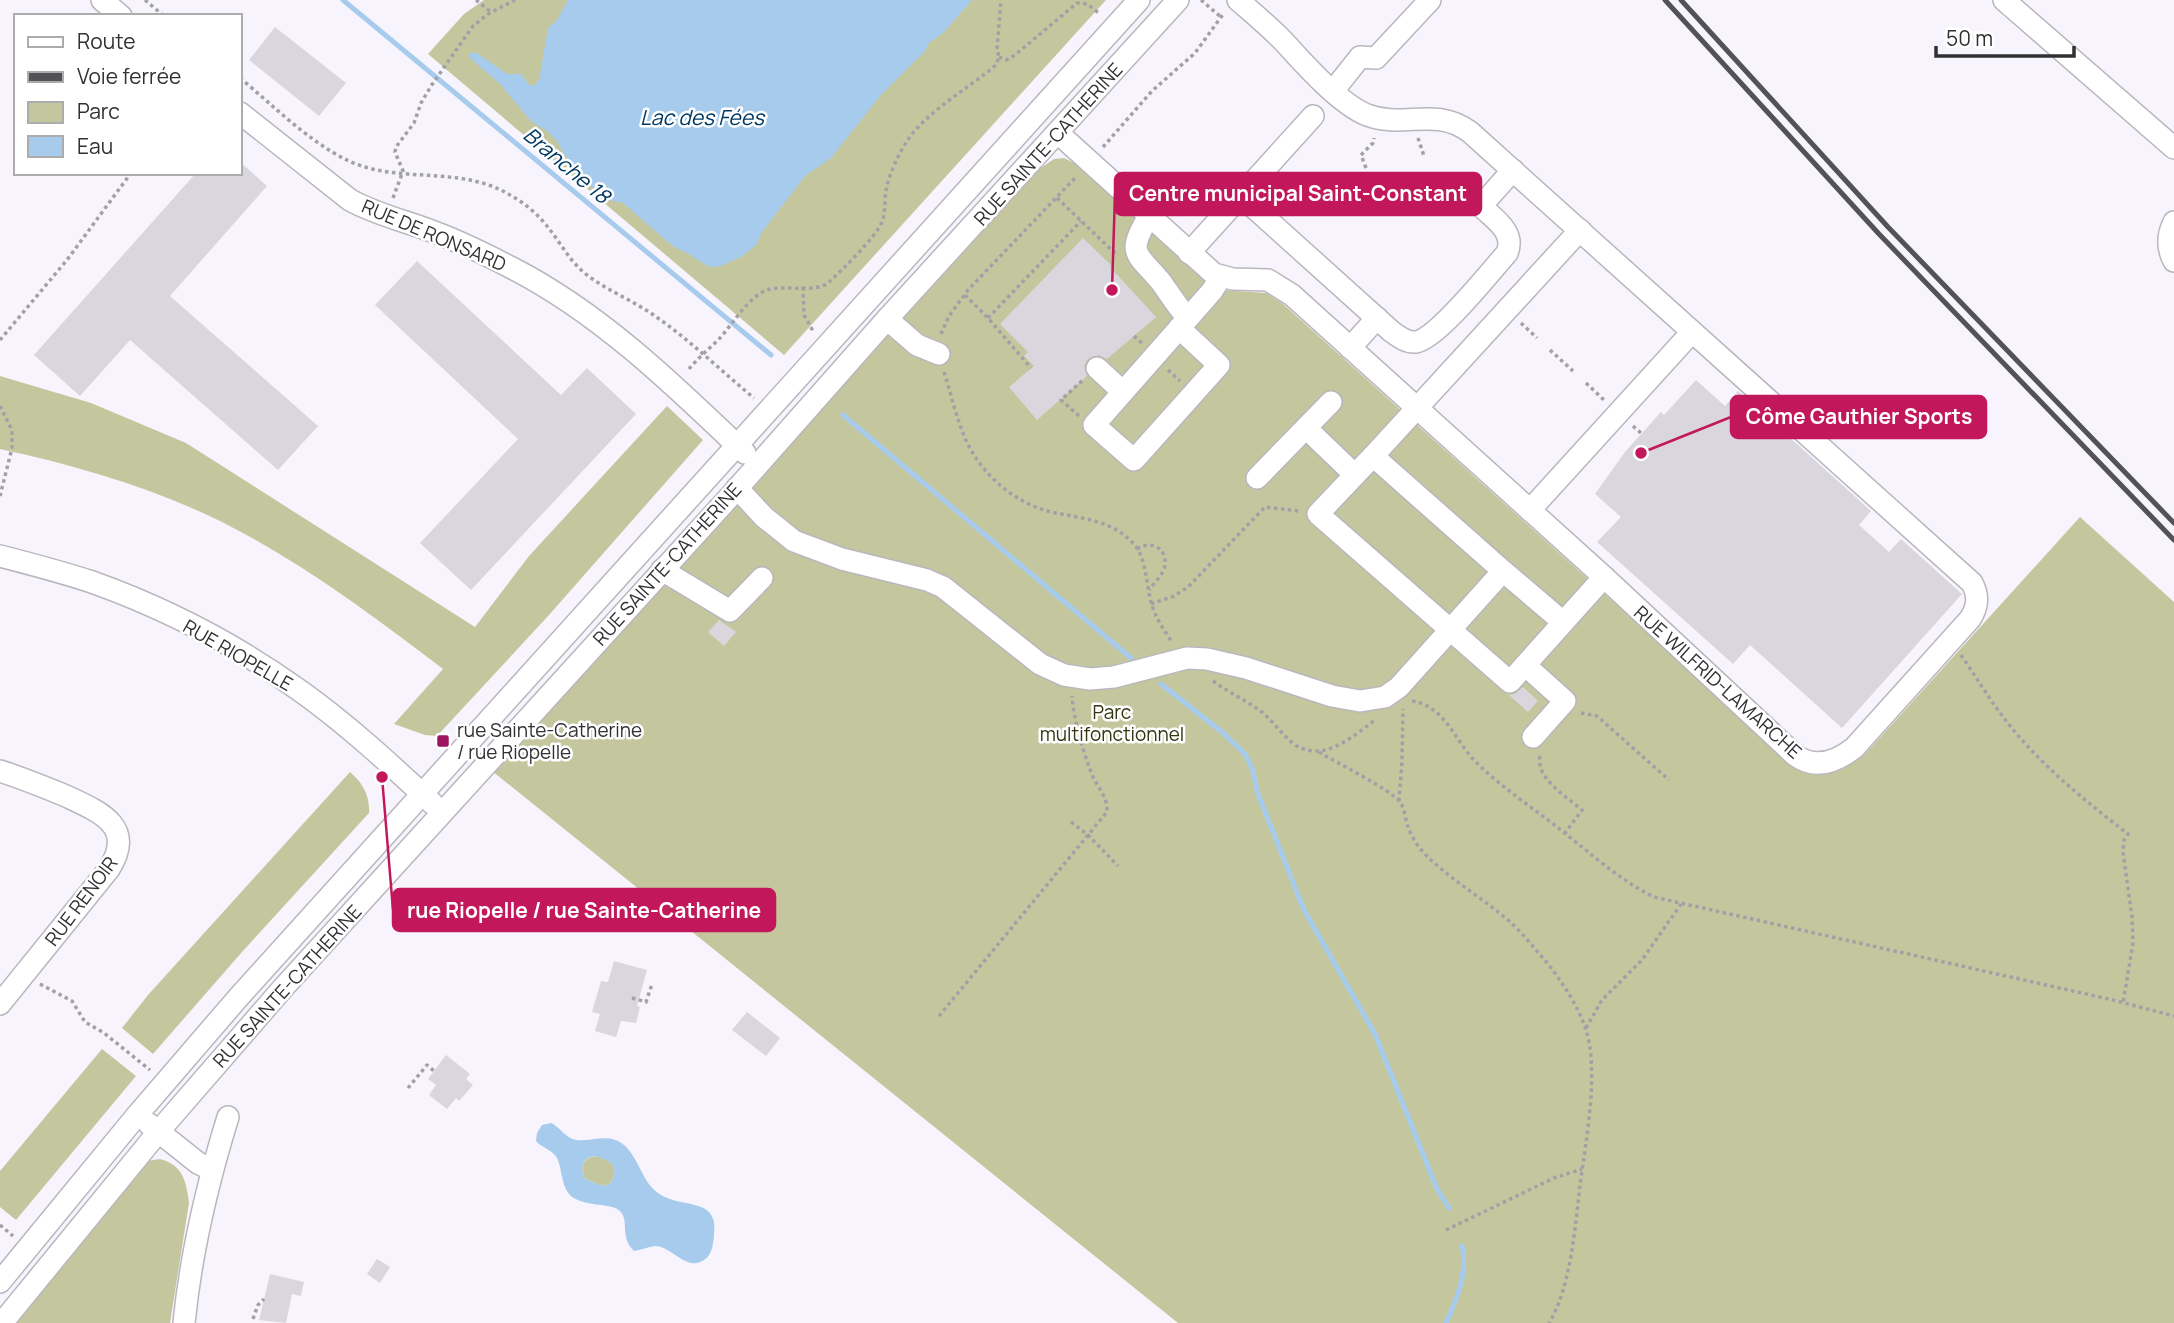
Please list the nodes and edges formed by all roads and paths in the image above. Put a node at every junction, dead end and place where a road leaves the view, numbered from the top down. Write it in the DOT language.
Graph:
graph roads {
  1 [pos="102,0"];
  2 [pos="145,0"];
  3 [pos="476,0"];
  4 [pos="515,0"];
  5 [pos="1001,0"];
  6 [pos="1139,0"];
  7 [pos="1178,0"];
  8 [pos="1201,0"];
  9 [pos="1430,0"];
  10 [pos="2004,0"];
  11 [pos="1233,5"];
  12 [pos="491,12"];
  13 [pos="119,14"];
  14 [pos="162,14"];
  15 [pos="1100,14"];
  16 [pos="1221,17"];
  17 [pos="999,57"];
  18 [pos="242,80"];
  19 [pos="1333,91"];
  20 [pos="242,115"];
  21 [pos="1313,116"];
  22 [pos="1058,133"];
  23 [pos="1417,134"];
  24 [pos="1374,135"];
  25 [pos="2174,148"];
  26 [pos="1097,154"];
  27 [pos="1424,156"];
  28 [pos="1366,168"];
  29 [pos="1513,170"];
  30 [pos="1083,171"];
  31 [pos="403,174"];
  32 [pos="130,175"];
  33 [pos="1241,196"];
  34 [pos="1057,198"];
  35 [pos="391,203"];
  36 [pos="1149,216"];
  37 [pos="1082,221"];
  38 [pos="2174,222"];
  39 [pos="1580,230"];
  40 [pos="1189,253"];
  41 [pos="1121,259"];
  42 [pos="2174,261"];
  43 [pos="1222,277"];
  44 [pos="803,287"];
  45 [pos="965,295"];
  46 [pos="1514,317"];
  47 [pos="988,318"];
  48 [pos="1377,318"];
  49 [pos="887,319"];
  50 [pos="1183,323"];
  51 [pos="814,332"];
  52 [pos="1692,332"];
  53 [pos="1134,336"];
  54 [pos="1537,338"];
  55 [pos="0,340"];
  56 [pos="1148,347"];
  57 [pos="1350,348"];
  58 [pos="1550,350"];
  59 [pos="701,354"];
  60 [pos="939,354"];
  61 [pos="1161,363"];
  62 [pos="1031,368"];
  63 [pos="689,369"];
  64 [pos="1573,371"];
  65 [pos="1092,372"];
  66 [pos="1586,383"];
  67 [pos="1187,387"];
  68 [pos="1123,391"];
  69 [pos="754,398"];
  70 [pos="1331,402"];
  71 [pos="1608,403"];
  72 [pos="0,406"];
  73 [pos="1417,408"];
  74 [pos="1084,421"];
  75 [pos="1632,425"];
  76 [pos="1306,428"];
  77 [pos="1642,434"];
  78 [pos="737,445"];
  79 [pos="1373,456"];
  80 [pos="757,464"];
  81 [pos="1355,475"];
  82 [pos="1257,478"];
  83 [pos="737,488"];
  84 [pos="0,496"];
  85 [pos="1530,510"];
  86 [pos="1318,514"];
  87 [pos="1137,549"];
  88 [pos="1169,549"];
  89 [pos="1163,554"];
  90 [pos="0,556"];
  91 [pos="662,570"];
  92 [pos="1503,571"];
  93 [pos="1604,577"];
  94 [pos="762,578"];
  95 [pos="1149,590"];
  96 [pos="1151,604"];
  97 [pos="1563,622"];
  98 [pos="1450,630"];
  99 [pos="1176,647"];
  100 [pos="1958,651"];
  101 [pos="1525,665"];
  102 [pos="1073,677"];
  103 [pos="1210,680"];
  104 [pos="1409,701"];
  105 [pos="1403,702"];
  106 [pos="1575,715"];
  107 [pos="1378,717"];
  108 [pos="1538,745"];
  109 [pos="1319,752"];
  110 [pos="0,771"];
  111 [pos="1670,780"];
  112 [pos="422,794"];
  113 [pos="1399,801"];
  114 [pos="442,813"];
  115 [pos="1071,822"];
  116 [pos="1564,833"];
  117 [pos="1088,835"];
  118 [pos="1118,866"];
  119 [pos="1681,904"];
  120 [pos="36,982"];
  121 [pos="652,984"];
  122 [pos="632,998"];
  123 [pos="2123,1003"];
  124 [pos="0,1004"];
  125 [pos="939,1016"];
  126 [pos="2174,1016"];
  127 [pos="1586,1028"];
  128 [pos="150,1070"];
  129 [pos="434,1071"];
  130 [pos="408,1088"];
  131 [pos="138,1114"];
  132 [pos="229,1117"];
  133 [pos="159,1132"];
  134 [pos="1582,1169"];
  135 [pos="212,1170"];
  136 [pos="0,1225"];
  137 [pos="1446,1230"];
  138 [pos="13,1236"];
  139 [pos="0,1282"];
  140 [pos="264,1299"];
  141 [pos="253,1319"];
  142 [pos="2,1323"];
  143 [pos="184,1323"];
  144 [pos="1549,1323"];
  1 -- 13 [label="street"];
  2 -- 14 [label="path"];
  3 -- 12 [label="path"];
  4 -- 12 [label="path"];
  5 -- 17 [label="path"];
  6 -- 78 [label="street, RUE SAINTE-CATHERINE"];
  7 -- 22 [label="street, RUE SAINTE-CATHERINE"];
  8 -- 16 [label="path"];
  9 -- 19 [label="street"];
  10 -- 25 [label="street"];
  11 -- 16 [label="path"];
  11 -- 19 [label="street, RUE WILFRID-LAMARCHE"];
  12 -- 31 [label="path"];
  15 -- 17 [label="path"];
  16 -- 26 [label="path"];
  17 -- 44 [label="path"];
  18 -- 31 [label="path, RUE DE RONSARD"];
  19 -- 29 [label="street, RUE WILFRID-LAMARCHE"];
  20 -- 78 [label="street, RUE DE RONSARD"];
  21 -- 33 [label="street"];
  22 -- 36 [label="street"];
  22 -- 49 [label="street, RUE SAINTE-CATHERINE"];
  23 -- 27 [label="path"];
  24 -- 28 [label="path"];
  29 -- 39 [label="street, RUE WILFRID-LAMARCHE"];
  29 -- 48 [label="street"];
  30 -- 34 [label="path"];
  31 -- 35 [label="path"];
  31 -- 59 [label="path, RUE DE RONSARD"];
  32 -- 55 [label="path"];
  33 -- 40 [label="street"];
  33 -- 48 [label="street"];
  34 -- 37 [label="path"];
  34 -- 45 [label="path"];
  36 -- 40 [label="street"];
  36 -- 50 [label="street"];
  37 -- 41 [label="path"];
  37 -- 47 [label="path"];
  38 -- 42 [label="street"];
  39 -- 52 [label="street, RUE WILFRID-LAMARCHE"];
  39 -- 73 [label="street"];
  40 -- 43 [label="street"];
  43 -- 50 [label="street"];
  43 -- 57 [label="street, RUE WILFRID-LAMARCHE"];
  44 -- 51 [label="path"];
  44 -- 59 [label="path"];
  45 -- 47 [label="path"];
  45 -- 60 [label="path"];
  46 -- 54 [label="path"];
  47 -- 62 [label="path"];
  48 -- 57 [label="street"];
  49 -- 60 [label="street"];
  49 -- 80 [label="street, RUE SAINTE-CATHERINE"];
  50 -- 68 [label="street"];
  50 -- 68 [label="street"];
  52 -- 85 [label="street"];
  52 -- 93 [label="street, RUE WILFRID-LAMARCHE"];
  53 -- 56 [label="path"];
  57 -- 73 [label="street, RUE WILFRID-LAMARCHE"];
  58 -- 64 [label="path"];
  59 -- 63 [label="path"];
  59 -- 69 [label="path, RUE DE RONSARD"];
  60 -- 87 [label="path"];
  61 -- 67 [label="path"];
  65 -- 68 [label="street"];
  65 -- 74 [label="path"];
  66 -- 71 [label="path"];
  70 -- 76 [label="street"];
  72 -- 84 [label="path"];
  73 -- 79 [label="street"];
  73 -- 85 [label="street, RUE WILFRID-LAMARCHE"];
  75 -- 77 [label="path"];
  76 -- 81 [label="street"];
  76 -- 82 [label="street"];
  78 -- 80 [label="street, RUE DE RONSARD"];
  78 -- 112 [label="street, RUE SAINTE-CATHERINE"];
  79 -- 81 [label="street"];
  79 -- 92 [label="street"];
  80 -- 83 [label="street, RUE SAINTE-CATHERINE"];
  81 -- 86 [label="street"];
  83 -- 91 [label="street, RUE SAINTE-CATHERINE"];
  83 -- 102 [label="street"];
  85 -- 93 [label="street, RUE WILFRID-LAMARCHE"];
  86 -- 96 [label="path"];
  86 -- 98 [label="street"];
  87 -- 89 [label="path"];
  87 -- 95 [label="path"];
  88 -- 89 [label="path"];
  89 -- 95 [label="path"];
  90 -- 112 [label="street, RUE RIOPELLE"];
  91 -- 94 [label="street"];
  91 -- 114 [label="street, RUE SAINTE-CATHERINE"];
  92 -- 97 [label="street"];
  92 -- 98 [label="street"];
  93 -- 97 [label="street"];
  95 -- 96 [label="path"];
  96 -- 99 [label="path"];
  97 -- 101 [label="street"];
  98 -- 101 [label="street"];
  98 -- 102 [label="street"];
  100 -- 123 [label="path"];
  101 -- 108 [label="street"];
  102 -- 117 [label="path"];
  103 -- 109 [label="path"];
  104 -- 116 [label="path"];
  105 -- 113 [label="path"];
  106 -- 111 [label="path"];
  107 -- 109 [label="path"];
  108 -- 116 [label="path"];
  109 -- 113 [label="path"];
  110 -- 124 [label="street, RUE RENOIR"];
  112 -- 114 [label="street, RUE RIOPELLE"];
  112 -- 131 [label="street, RUE SAINTE-CATHERINE"];
  113 -- 127 [label="path"];
  114 -- 133 [label="street, RUE SAINTE-CATHERINE"];
  115 -- 117 [label="path"];
  116 -- 119 [label="path"];
  117 -- 118 [label="path"];
  117 -- 125 [label="path"];
  119 -- 123 [label="path"];
  119 -- 127 [label="path"];
  120 -- 128 [label="path"];
  121 -- 122 [label="path"];
  123 -- 126 [label="path"];
  127 -- 134 [label="path"];
  129 -- 130 [label="path"];
  131 -- 133 [label="street"];
  131 -- 139 [label="street, RUE SAINTE-CATHERINE"];
  132 -- 135 [label="street"];
  133 -- 135 [label="street"];
  133 -- 142 [label="street, RUE SAINTE-CATHERINE"];
  134 -- 137 [label="path"];
  134 -- 144 [label="path"];
  135 -- 143 [label="street"];
  136 -- 138 [label="path"];
  140 -- 141 [label="path"];
}
